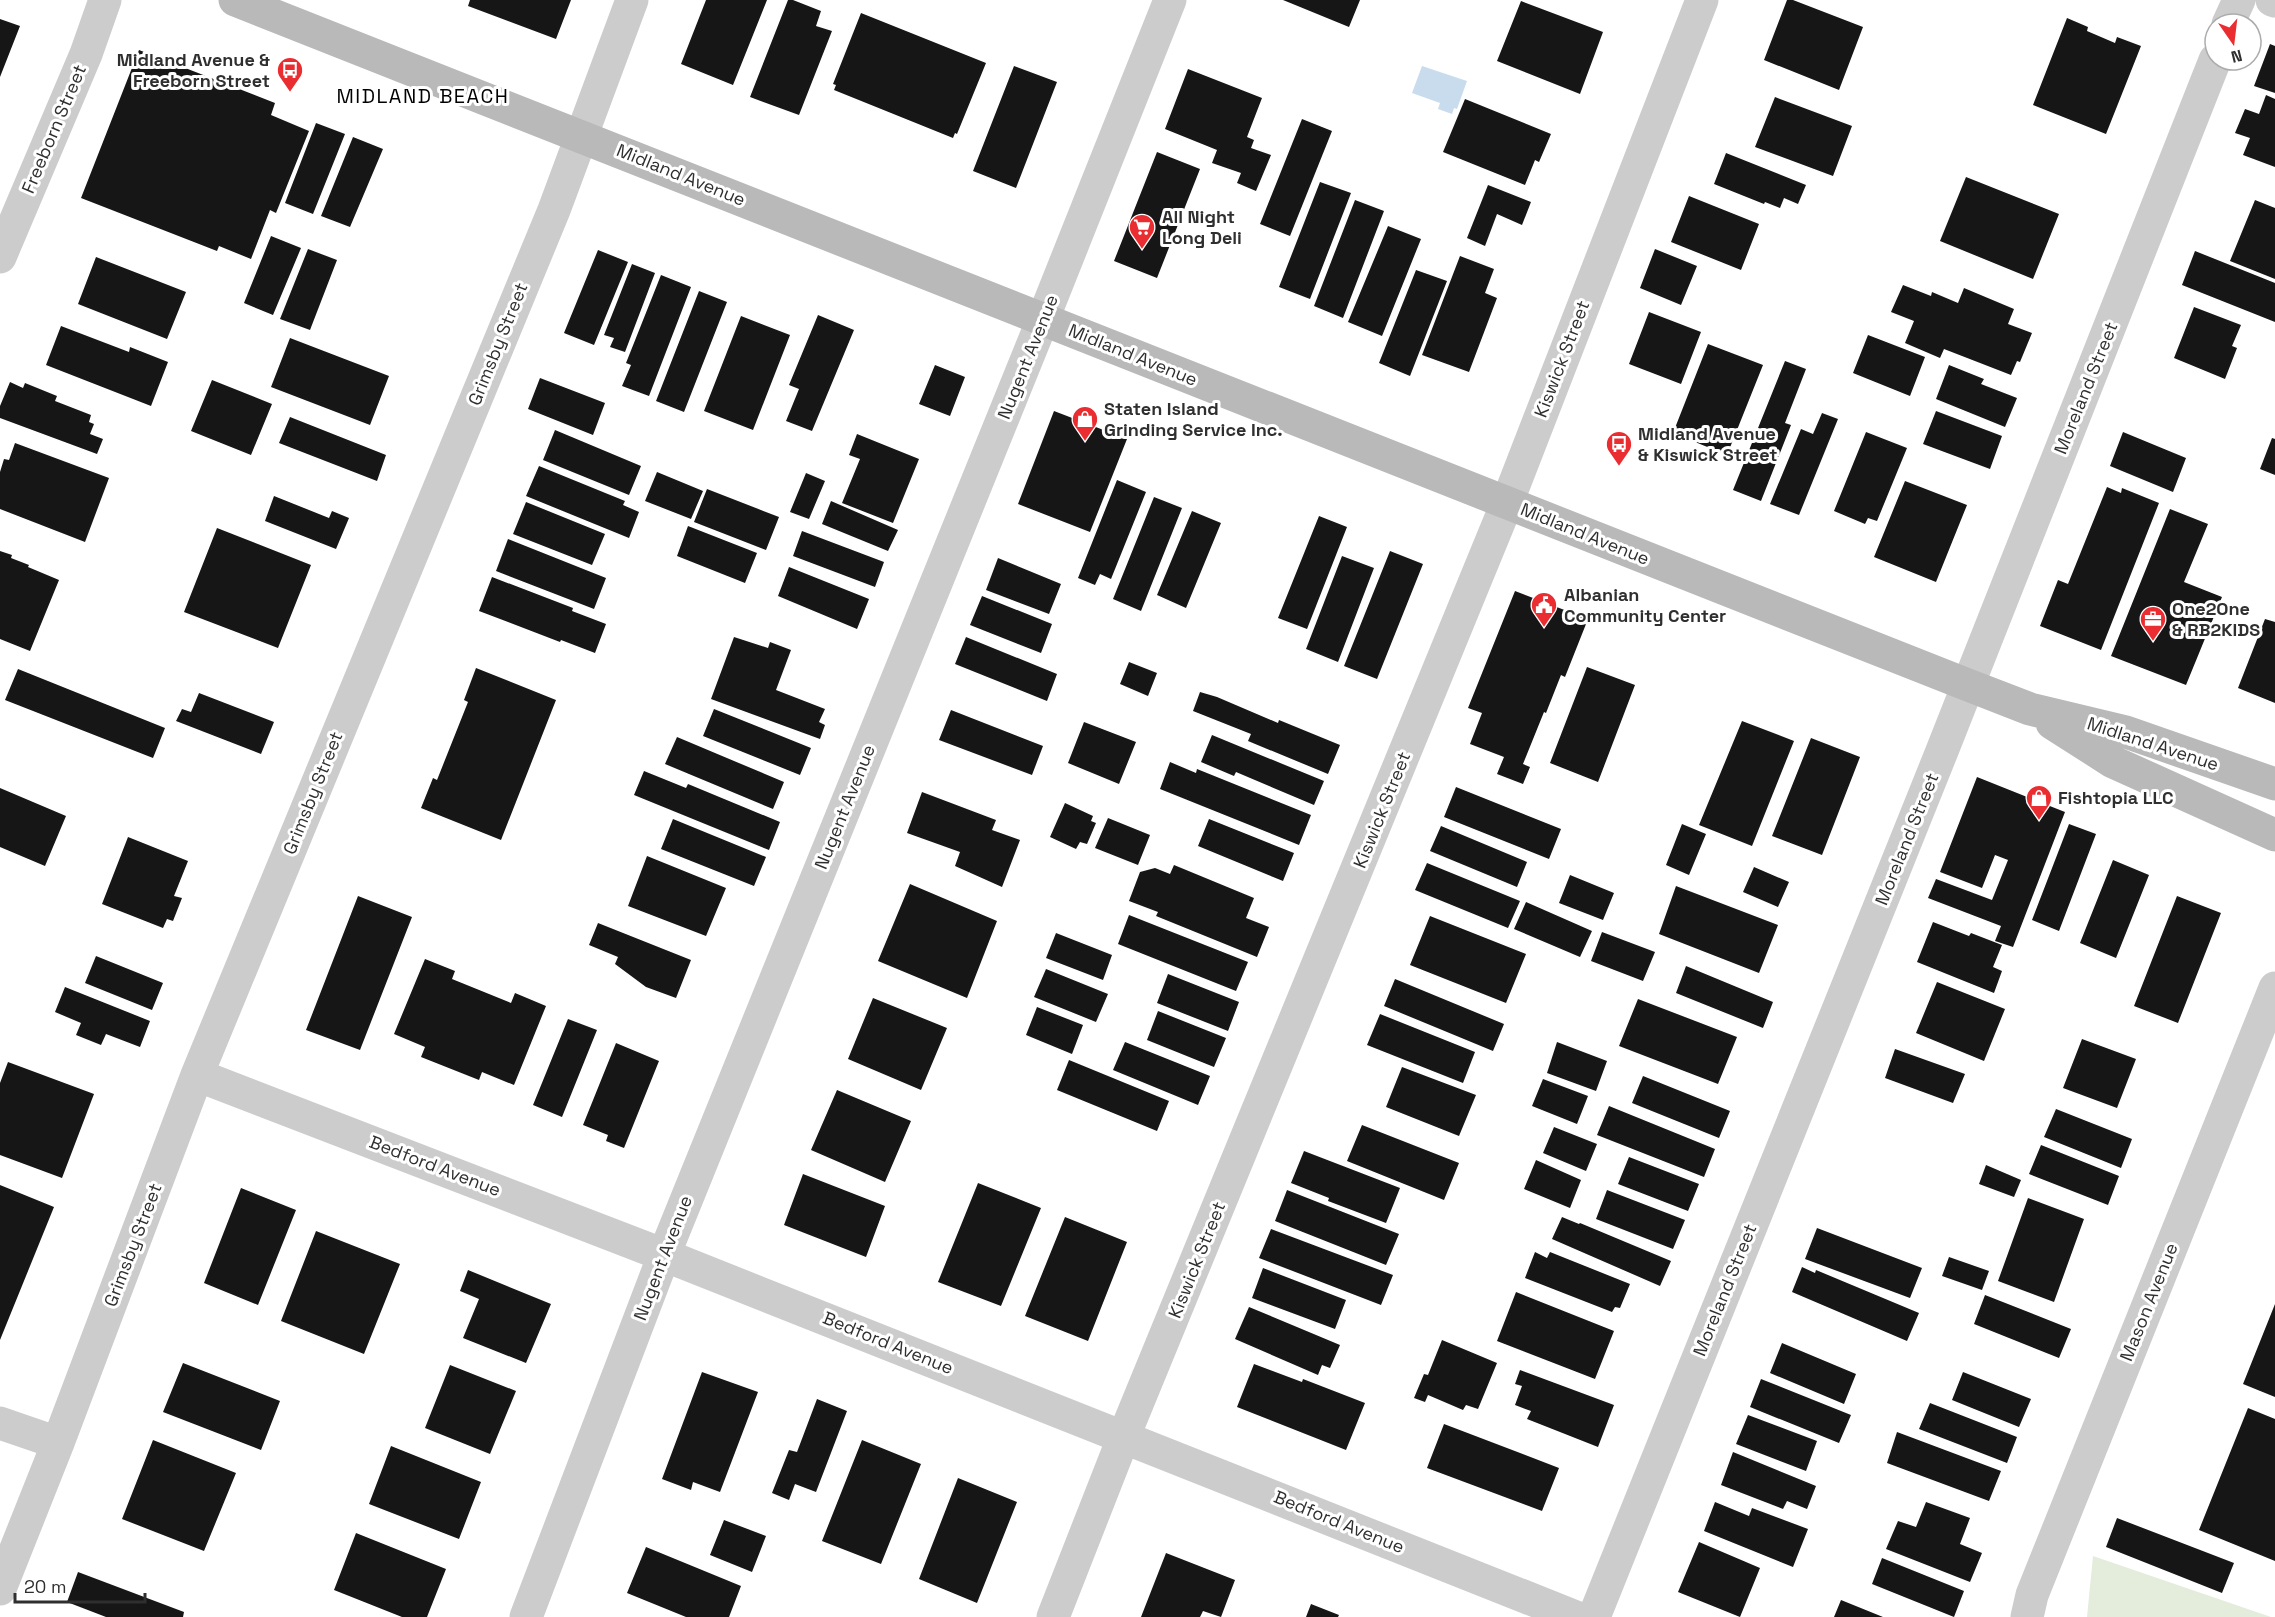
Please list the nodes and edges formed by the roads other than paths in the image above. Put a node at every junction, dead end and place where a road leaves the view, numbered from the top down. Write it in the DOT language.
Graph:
graph roads {
  1 [pos="105,0"];
  2 [pos="236,0"];
  3 [pos="632,0"];
  4 [pos="1170,0"];
  5 [pos="1702,0"];
  6 [pos="2210,72"];
  7 [pos="582,136"];
  8 [pos="0,256"];
  9 [pos="1043,319"];
  10 [pos="1507,503"];
  11 [pos="1968,685"];
  12 [pos="2030,709"];
  13 [pos="2275,784"];
  14 [pos="2275,835"];
  15 [pos="2275,988"];
  16 [pos="197,1075"];
  17 [pos="664,1255"];
  18 [pos="0,1422"];
  19 [pos="1124,1436"];
  20 [pos="58,1443"];
  21 [pos="0,1589"];
  22 [pos="526,1617"];
  23 [pos="1053,1617"];
  24 [pos="1576,1617"];
  25 [pos="1594,1617"];
  26 [pos="2026,1617"];
  1 -- 8 [label="street, Freeborn Street"];
  2 -- 7 [label="main road, Midland Avenue"];
  3 -- 7 [label="street, Grimsby Street"];
  4 -- 9 [label="street, Nugent Avenue"];
  5 -- 10 [label="street, Kiswick Street"];
  6 -- 11 [label="street, Moreland Street"];
  7 -- 9 [label="main road, Midland Avenue"];
  7 -- 16 [label="street, Grimsby Street"];
  9 -- 10 [label="main road, Midland Avenue"];
  9 -- 17 [label="street, Nugent Avenue"];
  10 -- 11 [label="main road, Midland Avenue"];
  10 -- 19 [label="street, Kiswick Street"];
  11 -- 12 [label="main road, Midland Avenue"];
  11 -- 25 [label="street, Moreland Street"];
  12 -- 13 [label="main road, Midland Avenue"];
  12 -- 14 [label="main road, Midland Avenue"];
  15 -- 26 [label="street, Mason Avenue"];
  16 -- 17 [label="street, Bedford Avenue"];
  16 -- 20 [label="street, Grimsby Street"];
  17 -- 19 [label="street, Bedford Avenue"];
  17 -- 22 [label="street, Nugent Avenue"];
  18 -- 20 [label="street"];
  19 -- 23 [label="street, Kiswick Street"];
  19 -- 24 [label="street, Bedford Avenue"];
  20 -- 21 [label="street, Grimsby Street"];
}
